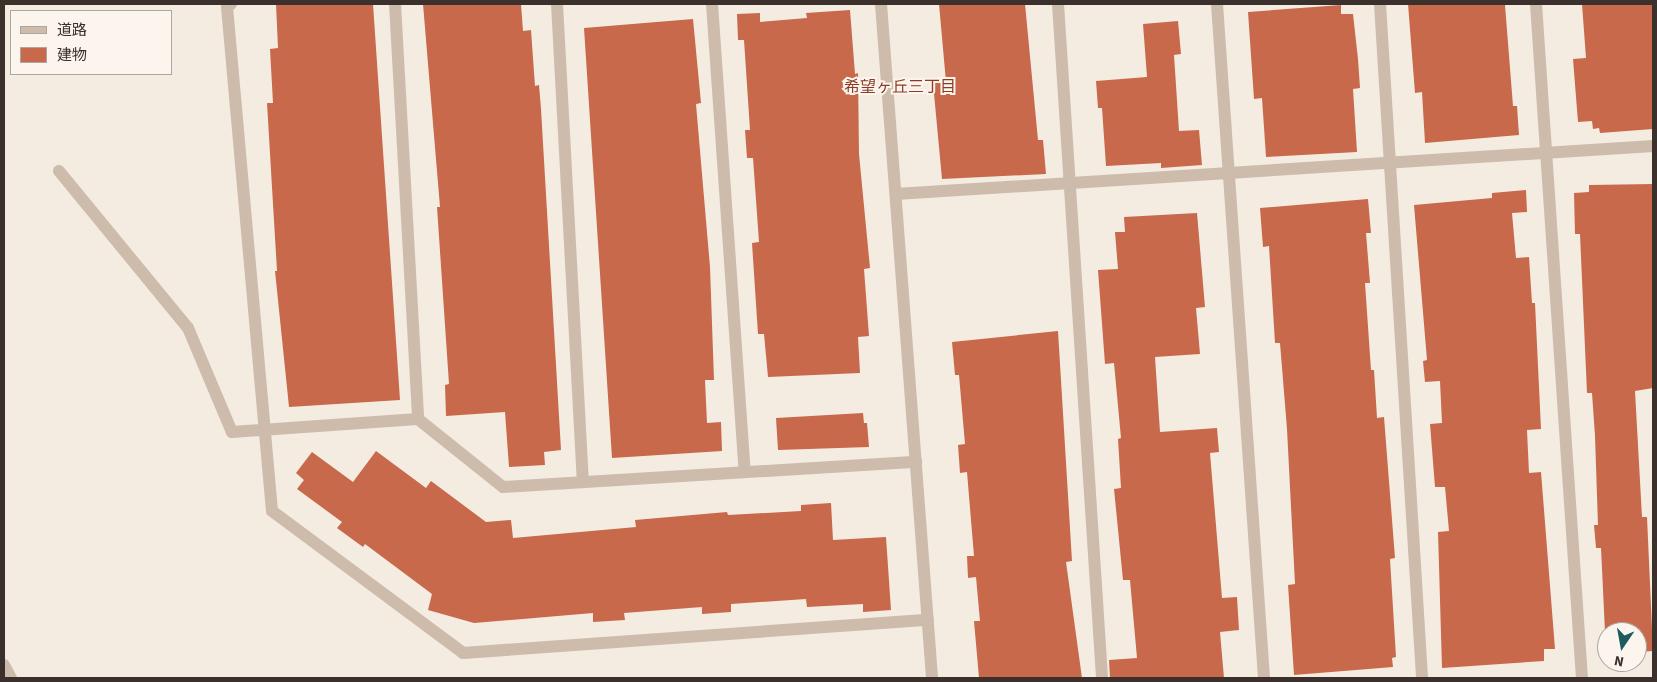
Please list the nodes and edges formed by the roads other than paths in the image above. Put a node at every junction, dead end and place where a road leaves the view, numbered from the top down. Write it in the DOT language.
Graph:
graph roads {
  1 [pos="231,4"];
  2 [pos="395,4"];
  3 [pos="557,4"];
  4 [pos="712,4"];
  5 [pos="881,4"];
  6 [pos="1058,4"];
  7 [pos="1217,4"];
  8 [pos="1380,4"];
  9 [pos="1536,4"];
  10 [pos="1653,146"];
  11 [pos="1546,153"];
  12 [pos="1390,163"];
  13 [pos="59,172"];
  14 [pos="1229,173"];
  15 [pos="1069,183"];
  16 [pos="896,194"];
  17 [pos="418,419"];
  18 [pos="265,428"];
  19 [pos="916,462"];
  20 [pos="746,472"];
  21 [pos="583,482"];
  22 [pos="928,620"];
  23 [pos="4,665"];
  24 [pos="11,678"];
  25 [pos="932,678"];
  26 [pos="1102,678"];
  27 [pos="1264,678"];
  28 [pos="1422,678"];
  29 [pos="1582,678"];
  1 -- 18 [label="street"];
  2 -- 17 [label="street"];
  3 -- 21 [label="street"];
  4 -- 20 [label="street"];
  5 -- 16 [label="street"];
  6 -- 15 [label="street"];
  7 -- 14 [label="street"];
  8 -- 12 [label="street"];
  9 -- 11 [label="street"];
  10 -- 11 [label="street"];
  11 -- 12 [label="street"];
  11 -- 29 [label="street"];
  12 -- 14 [label="street"];
  12 -- 28 [label="street"];
  13 -- 18 [label="street"];
  14 -- 15 [label="street"];
  14 -- 27 [label="street"];
  15 -- 16 [label="street"];
  15 -- 26 [label="street"];
  16 -- 19 [label="street"];
  17 -- 18 [label="street"];
  17 -- 21 [label="street"];
  18 -- 22 [label="street"];
  19 -- 20 [label="street"];
  19 -- 22 [label="street"];
  20 -- 21 [label="street"];
  22 -- 25 [label="street"];
  23 -- 24 [label="street"];
}
